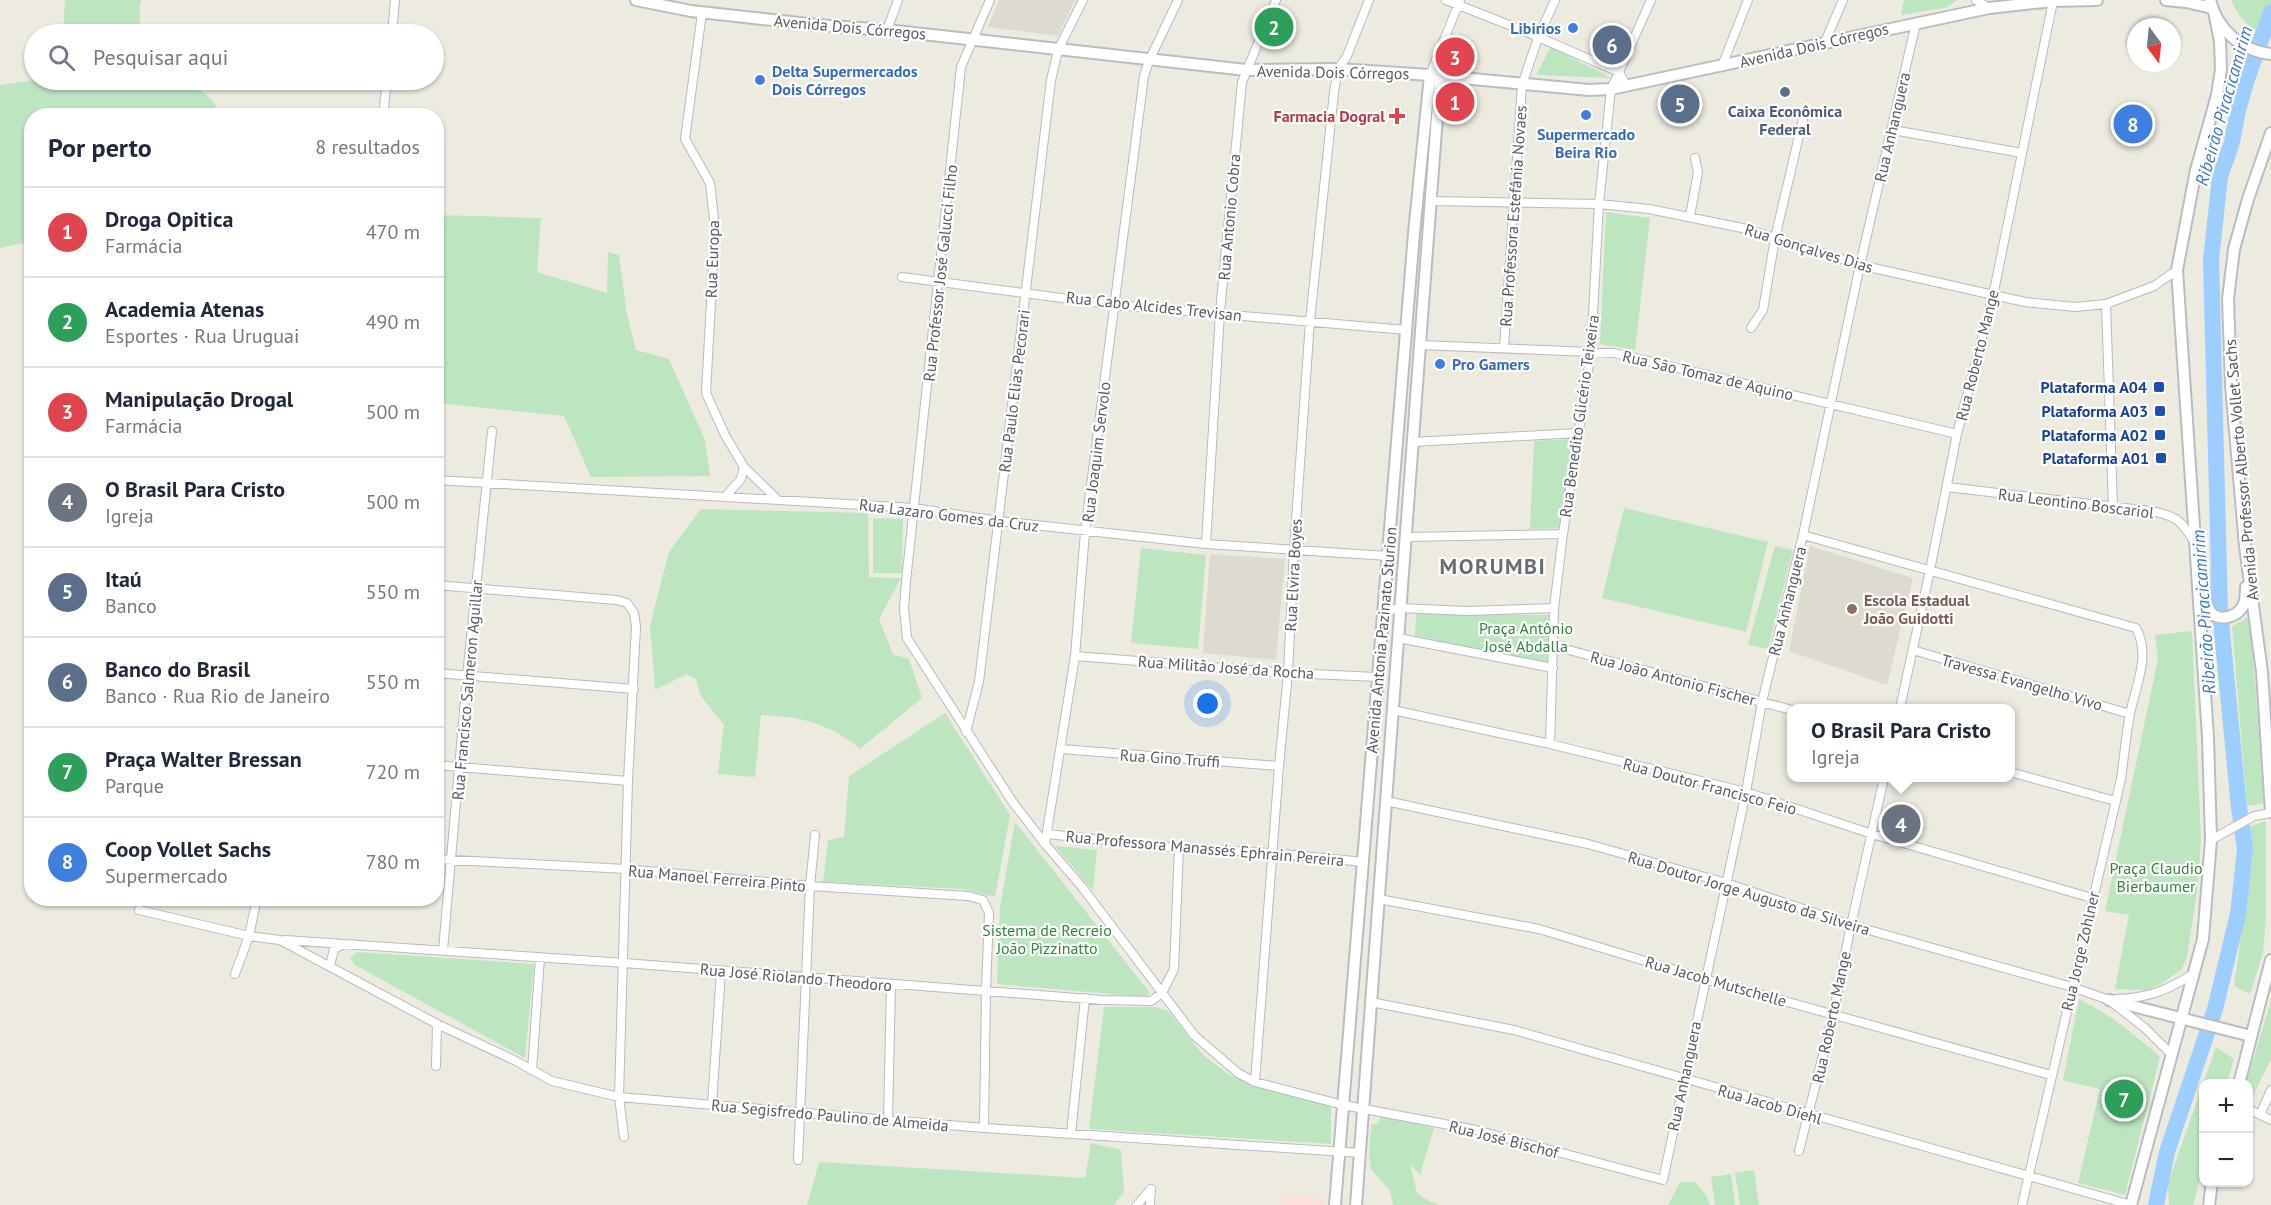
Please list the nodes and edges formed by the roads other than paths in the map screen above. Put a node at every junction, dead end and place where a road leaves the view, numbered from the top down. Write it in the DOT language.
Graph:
graph roads {
  1 [pos="395,0"];
  2 [pos="636,0"];
  3 [pos="898,0"];
  4 [pos="990,0"];
  5 [pos="1083,0"];
  6 [pos="1178,0"];
  7 [pos="1276,0"];
  8 [pos="1369,0"];
  9 [pos="1446,0"];
  10 [pos="1555,0"];
  11 [pos="1651,0"];
  12 [pos="1748,0"];
  13 [pos="1843,0"];
  14 [pos="1976,0"];
  15 [pos="2097,0"];
  16 [pos="2166,0"];
  17 [pos="2053,1"];
  18 [pos="1459,2"];
  19 [pos="2211,5"];
  20 [pos="1989,8"];
  21 [pos="702,13"];
  22 [pos="1916,22"];
  23 [pos="393,24"];
  24 [pos="887,30"];
  25 [pos="1538,38"];
  26 [pos="972,40"];
  27 [pos="1825,42"];
  28 [pos="1058,50"];
  29 [pos="2271,54"];
  30 [pos="1149,61"];
  31 [pos="1722,66"];
  32 [pos="1338,69"];
  33 [pos="1246,70"];
  34 [pos="1619,72"];
  35 [pos="1435,75"];
  36 [pos="1522,85"];
  37 [pos="1626,85"];
  38 [pos="1611,88"];
  39 [pos="386,90"];
  40 [pos="384,108"];
  41 [pos="1803,119"];
  42 [pos="1893,130"];
  43 [pos="2271,133"];
  44 [pos="2022,153"];
  45 [pos="1695,158"];
  46 [pos="1430,201"];
  47 [pos="1514,203"];
  48 [pos="1599,204"];
  49 [pos="1690,216"];
  50 [pos="1775,238"];
  51 [pos="1860,265"];
  52 [pos="2177,270"];
  53 [pos="902,277"];
  54 [pos="939,281"];
  55 [pos="1026,292"];
  56 [pos="1993,296"];
  57 [pos="2106,304"];
  58 [pos="1115,305"];
  59 [pos="1220,312"];
  60 [pos="1310,321"];
  61 [pos="1750,328"];
  62 [pos="1406,330"];
  63 [pos="1420,345"];
  64 [pos="1504,347"];
  65 [pos="1591,351"];
  66 [pos="1404,357"];
  67 [pos="1831,403"];
  68 [pos="492,431"];
  69 [pos="1578,433"];
  70 [pos="1957,434"];
  71 [pos="1413,442"];
  72 [pos="744,467"];
  73 [pos="444,480"];
  74 [pos="487,483"];
  75 [pos="1947,487"];
  76 [pos="725,497"];
  77 [pos="778,500"];
  78 [pos="2113,507"];
  79 [pos="914,508"];
  80 [pos="999,521"];
  81 [pos="1085,532"];
  82 [pos="1563,534"];
  83 [pos="1803,535"];
  84 [pos="1406,537"];
  85 [pos="2194,541"];
  86 [pos="1206,544"];
  87 [pos="2245,546"];
  88 [pos="1294,549"];
  89 [pos="1388,556"];
  90 [pos="1930,570"];
  91 [pos="444,586"];
  92 [pos="476,588"];
  93 [pos="1401,608"];
  94 [pos="1554,608"];
  95 [pos="1383,614"];
  96 [pos="1398,638"];
  97 [pos="1554,646"];
  98 [pos="1913,650"];
  99 [pos="1075,656"];
  100 [pos="1554,668"];
  101 [pos="1288,673"];
  102 [pos="2267,673"];
  103 [pos="444,674"];
  104 [pos="467,676"];
  105 [pos="1378,677"];
  106 [pos="634,689"];
  107 [pos="1762,702"];
  108 [pos="1901,704"];
  109 [pos="1787,709"];
  110 [pos="1393,710"];
  111 [pos="2130,714"];
  112 [pos="966,732"];
  113 [pos="1550,744"];
  114 [pos="1061,750"];
  115 [pos="444,765"];
  116 [pos="460,766"];
  117 [pos="1279,766"];
  118 [pos="2015,773"];
  119 [pos="628,781"];
  120 [pos="1883,782"];
  121 [pos="1746,792"];
  122 [pos="1386,801"];
  123 [pos="2115,801"];
  124 [pos="2271,812"];
  125 [pos="1047,834"];
  126 [pos="1872,834"];
  127 [pos="815,836"];
  128 [pos="2211,840"];
  129 [pos="1046,844"];
  130 [pos="1179,848"];
  131 [pos="1272,853"];
  132 [pos="444,860"];
  133 [pos="450,860"];
  134 [pos="1364,862"];
  135 [pos="626,869"];
  136 [pos="1726,883"];
  137 [pos="810,886"];
  138 [pos="2092,898"];
  139 [pos="1379,900"];
  140 [pos="255,906"];
  141 [pos="139,910"];
  142 [pos="1851,925"];
  143 [pos="249,936"];
  144 [pos="280,940"];
  145 [pos="346,943"];
  146 [pos="443,950"];
  147 [pos="540,958"];
  148 [pos="624,963"];
  149 [pos="330,966"];
  150 [pos="2270,968"];
  151 [pos="721,971"];
  152 [pos="235,974"];
  153 [pos="2193,974"];
  154 [pos="806,978"];
  155 [pos="1705,979"];
  156 [pos="891,984"];
  157 [pos="2072,987"];
  158 [pos="986,990"];
  159 [pos="1162,993"];
  160 [pos="1085,998"];
  161 [pos="2109,1000"];
  162 [pos="1371,1002"];
  163 [pos="1833,1014"];
  164 [pos="2181,1017"];
  165 [pos="437,1024"];
  166 [pos="2251,1036"];
  167 [pos="2172,1055"];
  168 [pos="436,1066"];
  169 [pos="532,1070"];
  170 [pos="2051,1075"];
  171 [pos="1683,1079"];
  172 [pos="2240,1079"];
  173 [pos="1255,1082"];
  174 [pos="2271,1090"];
  175 [pos="619,1097"];
  176 [pos="712,1104"];
  177 [pos="1343,1105"];
  178 [pos="1362,1108"];
  179 [pos="800,1111"];
  180 [pos="2253,1112"];
  181 [pos="1809,1115"];
  182 [pos="2260,1115"];
  183 [pos="888,1120"];
  184 [pos="2271,1120"];
  185 [pos="984,1128"];
  186 [pos="1071,1134"];
  187 [pos="624,1137"];
  188 [pos="1340,1152"];
  189 [pos="1799,1152"];
  190 [pos="1360,1153"];
  191 [pos="798,1160"];
  192 [pos="2028,1176"];
  193 [pos="1663,1180"];
  194 [pos="2211,1187"];
  195 [pos="1137,1205"];
  196 [pos="1150,1205"];
  197 [pos="1335,1205"];
  198 [pos="1356,1205"];
  199 [pos="2022,1205"];
  200 [pos="2131,1205"];
  201 [pos="2209,1205"];
  1 -- 23 [label="street"];
  2 -- 21 [label="main road, Avenida Dois Córregos"];
  3 -- 24 [label="street"];
  4 -- 26 [label="street, Rua Professor José Galucci Filho"];
  5 -- 28 [label="street, Rua Paulo Elias Pecorari"];
  6 -- 30 [label="street, Rua Joaquim Servolo"];
  7 -- 33 [label="street, Rua Antonio Cobra"];
  8 -- 32 [label="street, Rua Elvira Boyes"];
  9 -- 18 [label="street"];
  10 -- 25 [label="street, Rua Professora Estefânia Novaes"];
  11 -- 34 [label="street"];
  12 -- 31 [label="street"];
  13 -- 27 [label="street"];
  14 -- 20 [label="street"];
  15 -- 17 [label="main road, Avenida Dois Córregos"];
  16 -- 19 [label="main road"];
  17 -- 20 [label="main road, Avenida Dois Córregos"];
  17 -- 44 [label="street, Rua Roberto Mange"];
  18 -- 25 [label="street"];
  18 -- 35 [label="street"];
  19 -- 29 [label="main road"];
  19 -- 52 [label="main road"];
  20 -- 22 [label="main road, Avenida Dois Córregos"];
  21 -- 24 [label="main road, Avenida Dois Córregos"];
  21 -- 72 [label="street, Rua Europa"];
  22 -- 27 [label="main road, Avenida Dois Córregos"];
  22 -- 42 [label="street, Rua Anhanguera"];
  24 -- 26 [label="main road, Avenida Dois Córregos"];
  25 -- 34 [label="street"];
  25 -- 36 [label="street, Rua Professora Estefânia Novaes"];
  26 -- 28 [label="main road, Avenida Dois Córregos"];
  26 -- 54 [label="street, Rua Professor José Galucci Filho"];
  27 -- 31 [label="main road, Avenida Dois Córregos"];
  28 -- 30 [label="main road, Avenida Dois Córregos"];
  28 -- 55 [label="street, Rua Paulo Elias Pecorari"];
  30 -- 33 [label="main road, Avenida Dois Córregos"];
  30 -- 58 [label="street, Rua Joaquim Servolo"];
  31 -- 37 [label="main road, Avenida Dois Córregos"];
  32 -- 33 [label="main road, Avenida Dois Córregos"];
  32 -- 35 [label="main road, Avenida Dois Córregos"];
  32 -- 60 [label="street, Rua Elvira Boyes"];
  33 -- 59 [label="street, Rua Antonio Cobra"];
  34 -- 37 [label="street"];
  34 -- 38 [label="street"];
  35 -- 36 [label="main road, Avenida Dois Córregos"];
  35 -- 46 [label="main road, Avenida Antonia Pazinato Sturion"];
  35 -- 62 [label="main road, Avenida Antonia Pazinato Sturion"];
  36 -- 38 [label="main road, Avenida Dois Córregos"];
  36 -- 47 [label="street, Rua Professora Estefânia Novaes"];
  37 -- 38 [label="main road, Avenida Dois Córregos"];
  38 -- 48 [label="street, Rua Benedito Glicério Teixeira"];
  39 -- 40 [label="street"];
  41 -- 50 [label="street"];
  42 -- 44 [label="street"];
  42 -- 51 [label="street, Rua Anhanguera"];
  43 -- 87 [label="main road, Avenida Professor Alberto Vollet Sachs"];
  44 -- 56 [label="street, Rua Roberto Mange"];
  45 -- 49 [label="street"];
  46 -- 47 [label="street, Rua Gonçalves Dias"];
  46 -- 63 [label="main road, Avenida Antonia Pazinato Sturion"];
  47 -- 48 [label="street, Rua Gonçalves Dias"];
  47 -- 64 [label="street, Rua Professora Estefânia Novaes"];
  48 -- 49 [label="street, Rua Gonçalves Dias"];
  48 -- 65 [label="street, Rua Benedito Glicério Teixeira"];
  49 -- 50 [label="street, Rua Gonçalves Dias"];
  50 -- 51 [label="street, Rua Gonçalves Dias"];
  50 -- 61 [label="street"];
  51 -- 56 [label="street, Rua Gonçalves Dias"];
  51 -- 67 [label="street, Rua Anhanguera"];
  52 -- 57 [label="street, Rua Gonçalves Dias"];
  52 -- 85 [label="main road"];
  53 -- 54 [label="street, Rua Cabo Alcides Trevisan"];
  54 -- 55 [label="street, Rua Cabo Alcides Trevisan"];
  54 -- 79 [label="street, Rua Professor José Galucci Filho"];
  55 -- 58 [label="street, Rua Cabo Alcides Trevisan"];
  55 -- 80 [label="street, Rua Paulo Elias Pecorari"];
  56 -- 57 [label="street, Rua Gonçalves Dias"];
  56 -- 70 [label="street, Rua Roberto Mange"];
  57 -- 78 [label="street"];
  58 -- 59 [label="street, Rua Cabo Alcides Trevisan"];
  58 -- 81 [label="street, Rua Joaquim Servolo"];
  59 -- 60 [label="street, Rua Cabo Alcides Trevisan"];
  59 -- 86 [label="street, Rua Antonio Cobra"];
  60 -- 62 [label="street, Rua Cabo Alcides Trevisan"];
  60 -- 88 [label="street, Rua Elvira Boyes"];
  62 -- 63 [label="main road"];
  62 -- 66 [label="main road, Avenida Antonia Pazinato Sturion"];
  63 -- 64 [label="street, Rua São Tomaz de Aquino"];
  63 -- 66 [label="main road"];
  63 -- 71 [label="main road, Avenida Antonia Pazinato Sturion"];
  64 -- 65 [label="street, Rua São Tomaz de Aquino"];
  65 -- 67 [label="street, Rua São Tomaz de Aquino"];
  65 -- 69 [label="street, Rua Benedito Glicério Teixeira"];
  66 -- 89 [label="main road, Avenida Antonia Pazinato Sturion"];
  67 -- 70 [label="street, Rua São Tomaz de Aquino"];
  67 -- 83 [label="street, Rua Anhanguera"];
  68 -- 74 [label="street, Rua Francisco Salmeron Aguillar"];
  69 -- 71 [label="street"];
  69 -- 82 [label="street, Rua Benedito Glicério Teixeira"];
  70 -- 75 [label="street, Rua Roberto Mange"];
  71 -- 84 [label="main road, Avenida Antonia Pazinato Sturion"];
  72 -- 76 [label="street"];
  72 -- 77 [label="street, Rua Europa"];
  73 -- 74 [label="street, Rua Lazaro Gomes da Cruz"];
  74 -- 76 [label="street, Rua Lazaro Gomes da Cruz"];
  74 -- 92 [label="street, Rua Francisco Salmeron Aguillar"];
  75 -- 78 [label="street, Rua Leontino Boscariol"];
  75 -- 90 [label="street, Rua Roberto Mange"];
  76 -- 77 [label="street, Rua Lazaro Gomes da Cruz"];
  77 -- 79 [label="street, Rua Lazaro Gomes da Cruz"];
  78 -- 85 [label="street, Rua Leontino Boscariol"];
  79 -- 80 [label="street, Rua Lazaro Gomes da Cruz"];
  79 -- 112 [label="street, Rua Professor José Galucci Filho"];
  80 -- 81 [label="street, Rua Lazaro Gomes da Cruz"];
  80 -- 112 [label="street, Rua Paulo Elias Pecorari"];
  81 -- 86 [label="street, Rua Lazaro Gomes da Cruz"];
  81 -- 99 [label="street, Rua Joaquim Servolo"];
  82 -- 84 [label="street"];
  82 -- 94 [label="street, Rua Benedito Glicério Teixeira"];
  83 -- 90 [label="street"];
  83 -- 107 [label="street, Rua Anhanguera"];
  84 -- 93 [label="main road, Avenida Antonia Pazinato Sturion"];
  85 -- 87 [label="main road"];
  85 -- 128 [label="main road"];
  86 -- 88 [label="street, Rua Lazaro Gomes da Cruz"];
  87 -- 102 [label="main road, Avenida Professor Alberto Vollet Sachs"];
  88 -- 89 [label="street, Rua Lazaro Gomes da Cruz"];
  88 -- 101 [label="street, Rua Elvira Boyes"];
  89 -- 95 [label="main road, Avenida Antonia Pazinato Sturion"];
  90 -- 98 [label="street, Rua Roberto Mange"];
  90 -- 111 [label="street, Rua Jorge Zohlner"];
  91 -- 92 [label="street"];
  92 -- 104 [label="street, Rua Francisco Salmeron Aguillar"];
  92 -- 106 [label="street"];
  93 -- 94 [label="street"];
  93 -- 95 [label="street"];
  93 -- 96 [label="main road, Avenida Antonia Pazinato Sturion"];
  94 -- 97 [label="street, Rua Benedito Glicério Teixeira"];
  95 -- 105 [label="main road, Avenida Antonia Pazinato Sturion"];
  96 -- 100 [label="street"];
  96 -- 110 [label="main road, Avenida Antonia Pazinato Sturion"];
  97 -- 100 [label="street, Rua Benedito Glicério Teixeira"];
  97 -- 107 [label="street, Rua João Antonio Fischer"];
  98 -- 108 [label="street, Rua Roberto Mange"];
  98 -- 111 [label="street, Travessa Evangelho Vivo"];
  99 -- 101 [label="street, Rua Militão José da Rocha"];
  99 -- 114 [label="street, Rua Joaquim Servolo"];
  100 -- 113 [label="street, Rua Benedito Glicério Teixeira"];
  101 -- 105 [label="street, Rua Militão José da Rocha"];
  101 -- 117 [label="street, Rua Elvira Boyes"];
  102 -- 124 [label="main road, Avenida Professor Alberto Vollet Sachs"];
  103 -- 104 [label="street"];
  104 -- 106 [label="street"];
  104 -- 116 [label="street, Rua Francisco Salmeron Aguillar"];
  105 -- 110 [label="main road"];
  105 -- 134 [label="main road, Avenida Antonia Pazinato Sturion"];
  106 -- 119 [label="street"];
  107 -- 109 [label="street, Rua João Antonio Fischer"];
  107 -- 121 [label="street, Rua Anhanguera"];
  110 -- 113 [label="street, Rua Doutor Francisco Feio"];
  110 -- 122 [label="main road, Avenida Antonia Pazinato Sturion"];
  111 -- 123 [label="street, Rua Jorge Zohlner"];
  112 -- 129 [label="street, Rua Professor José Galucci Filho"];
  113 -- 121 [label="street, Rua Doutor Francisco Feio"];
  114 -- 117 [label="street, Rua Gino Truffi"];
  114 -- 125 [label="street, Rua Joaquim Servolo"];
  115 -- 116 [label="street"];
  116 -- 119 [label="street"];
  116 -- 133 [label="street, Rua Francisco Salmeron Aguillar"];
  117 -- 131 [label="street, Rua Elvira Boyes"];
  118 -- 123 [label="street"];
  119 -- 135 [label="street"];
  120 -- 126 [label="street, Rua Roberto Mange"];
  121 -- 126 [label="street, Rua Doutor Francisco Feio"];
  121 -- 136 [label="street, Rua Anhanguera"];
  122 -- 136 [label="street, Rua Doutor Jorge Augusto da Silveira"];
  122 -- 139 [label="main road, Avenida Antonia Pazinato Sturion"];
  123 -- 138 [label="street, Rua Jorge Zohlner"];
  124 -- 128 [label="street"];
  125 -- 129 [label="street, Rua Joaquim Servolo"];
  125 -- 130 [label="street, Rua Professora Manassés Ephrain Pereira"];
  126 -- 138 [label="street, Rua Doutor Francisco Feio"];
  126 -- 142 [label="street, Rua Roberto Mange"];
  127 -- 137 [label="street"];
  128 -- 153 [label="main road"];
  129 -- 159 [label="street, Rua José Bischof"];
  130 -- 131 [label="street, Rua Professora Manassés Ephrain Pereira"];
  130 -- 159 [label="street"];
  131 -- 134 [label="street, Rua Professora Manassés Ephrain Pereira"];
  131 -- 173 [label="street, Rua Elvira Boyes"];
  132 -- 133 [label="street, Rua Manoel Ferreira Pinto"];
  133 -- 135 [label="street, Rua Manoel Ferreira Pinto"];
  133 -- 146 [label="street, Rua Francisco Salmeron Aguillar"];
  134 -- 177 [label="main road, Avenida Antonia Pazinato Sturion"];
  135 -- 137 [label="street, Rua Manoel Ferreira Pinto"];
  135 -- 148 [label="street"];
  136 -- 142 [label="street, Rua Doutor Jorge Augusto da Silveira"];
  136 -- 155 [label="street, Rua Anhanguera"];
  137 -- 154 [label="street"];
  137 -- 158 [label="street, Rua Manoel Ferreira Pinto"];
  138 -- 157 [label="street, Rua Jorge Zohlner"];
  139 -- 155 [label="street, Rua Jacob Mutschelle"];
  139 -- 162 [label="main road, Avenida Antonia Pazinato Sturion"];
  140 -- 143 [label="street"];
  141 -- 143 [label="street, Rua Segisfredo Paulino de Almeida"];
  142 -- 157 [label="street, Rua Doutor Jorge Augusto da Silveira"];
  142 -- 163 [label="street, Rua Roberto Mange"];
  143 -- 144 [label="street, Rua Segisfredo Paulino de Almeida"];
  143 -- 152 [label="street"];
  144 -- 145 [label="street, Rua José Riolando Theodoro"];
  144 -- 149 [label="street, Rua Segisfredo Paulino de Almeida"];
  145 -- 146 [label="street, Rua José Riolando Theodoro"];
  145 -- 149 [label="street"];
  146 -- 147 [label="street, Rua José Riolando Theodoro"];
  147 -- 148 [label="street, Rua José Riolando Theodoro"];
  147 -- 169 [label="street"];
  148 -- 151 [label="street, Rua José Riolando Theodoro"];
  148 -- 175 [label="street"];
  149 -- 165 [label="street, Rua Segisfredo Paulino de Almeida"];
  150 -- 166 [label="main road"];
  151 -- 154 [label="street, Rua José Riolando Theodoro"];
  151 -- 176 [label="street"];
  153 -- 161 [label="street, Rua Doutor Jorge Augusto da Silveira"];
  153 -- 164 [label="main road"];
  154 -- 156 [label="street, Rua José Riolando Theodoro"];
  154 -- 179 [label="street"];
  155 -- 163 [label="street, Rua Jacob Mutschelle"];
  155 -- 171 [label="street, Rua Anhanguera"];
  156 -- 158 [label="street, Rua José Riolando Theodoro"];
  156 -- 183 [label="street"];
  157 -- 161 [label="street, Rua Doutor Jorge Augusto da Silveira"];
  157 -- 170 [label="street, Rua Jorge Zohlner"];
  158 -- 160 [label="street, Rua José Riolando Theodoro"];
  158 -- 185 [label="street"];
  159 -- 160 [label="street, Rua José Riolando Theodoro"];
  159 -- 173 [label="street, Rua José Bischof"];
  160 -- 186 [label="street"];
  161 -- 164 [label="main road"];
  161 -- 167 [label="street, Rua Doutor Jorge Augusto da Silveira"];
  162 -- 171 [label="street, Rua Jacob Diehl"];
  162 -- 178 [label="main road, Avenida Antonia Pazinato Sturion"];
  163 -- 170 [label="street, Rua Jacob Mutschelle"];
  163 -- 181 [label="street, Rua Roberto Mange"];
  164 -- 166 [label="main road"];
  164 -- 167 [label="main road"];
  165 -- 168 [label="street"];
  165 -- 169 [label="street, Rua Segisfredo Paulino de Almeida"];
  166 -- 172 [label="main road"];
  167 -- 200 [label="main road"];
  169 -- 175 [label="street, Rua Segisfredo Paulino de Almeida"];
  170 -- 192 [label="street, Rua Jorge Zohlner"];
  171 -- 181 [label="street, Rua Jacob Diehl"];
  171 -- 193 [label="street, Rua Anhanguera"];
  173 -- 177 [label="street, Rua José Bischof"];
  174 -- 182 [label="street"];
  175 -- 176 [label="street, Rua Segisfredo Paulino de Almeida"];
  175 -- 187 [label="street"];
  176 -- 179 [label="street, Rua Segisfredo Paulino de Almeida"];
  177 -- 178 [label="street, Rua José Bischof"];
  177 -- 188 [label="main road, Avenida Antonia Pazinato Sturion"];
  178 -- 190 [label="main road, Avenida Antonia Pazinato Sturion"];
  178 -- 193 [label="street, Rua José Bischof"];
  179 -- 183 [label="street, Rua Segisfredo Paulino de Almeida"];
  179 -- 191 [label="street"];
  180 -- 182 [label="street"];
  181 -- 189 [label="street, Rua Roberto Mange"];
  181 -- 192 [label="street, Rua Jacob Diehl"];
  182 -- 184 [label="street"];
  183 -- 185 [label="street, Rua Segisfredo Paulino de Almeida"];
  185 -- 186 [label="street, Rua Segisfredo Paulino de Almeida"];
  186 -- 188 [label="street, Rua Segisfredo Paulino de Almeida"];
  188 -- 190 [label="street, Rua Segisfredo Paulino de Almeida"];
  188 -- 197 [label="main road, Avenida Antonia Pazinato Sturion"];
  190 -- 198 [label="main road, Avenida Antonia Pazinato Sturion"];
  192 -- 199 [label="street, Rua Jorge Zohlner"];
  192 -- 200 [label="street, Rua Jacob Diehl"];
  194 -- 201 [label="main road"];
  195 -- 196 [label="street"];
}
